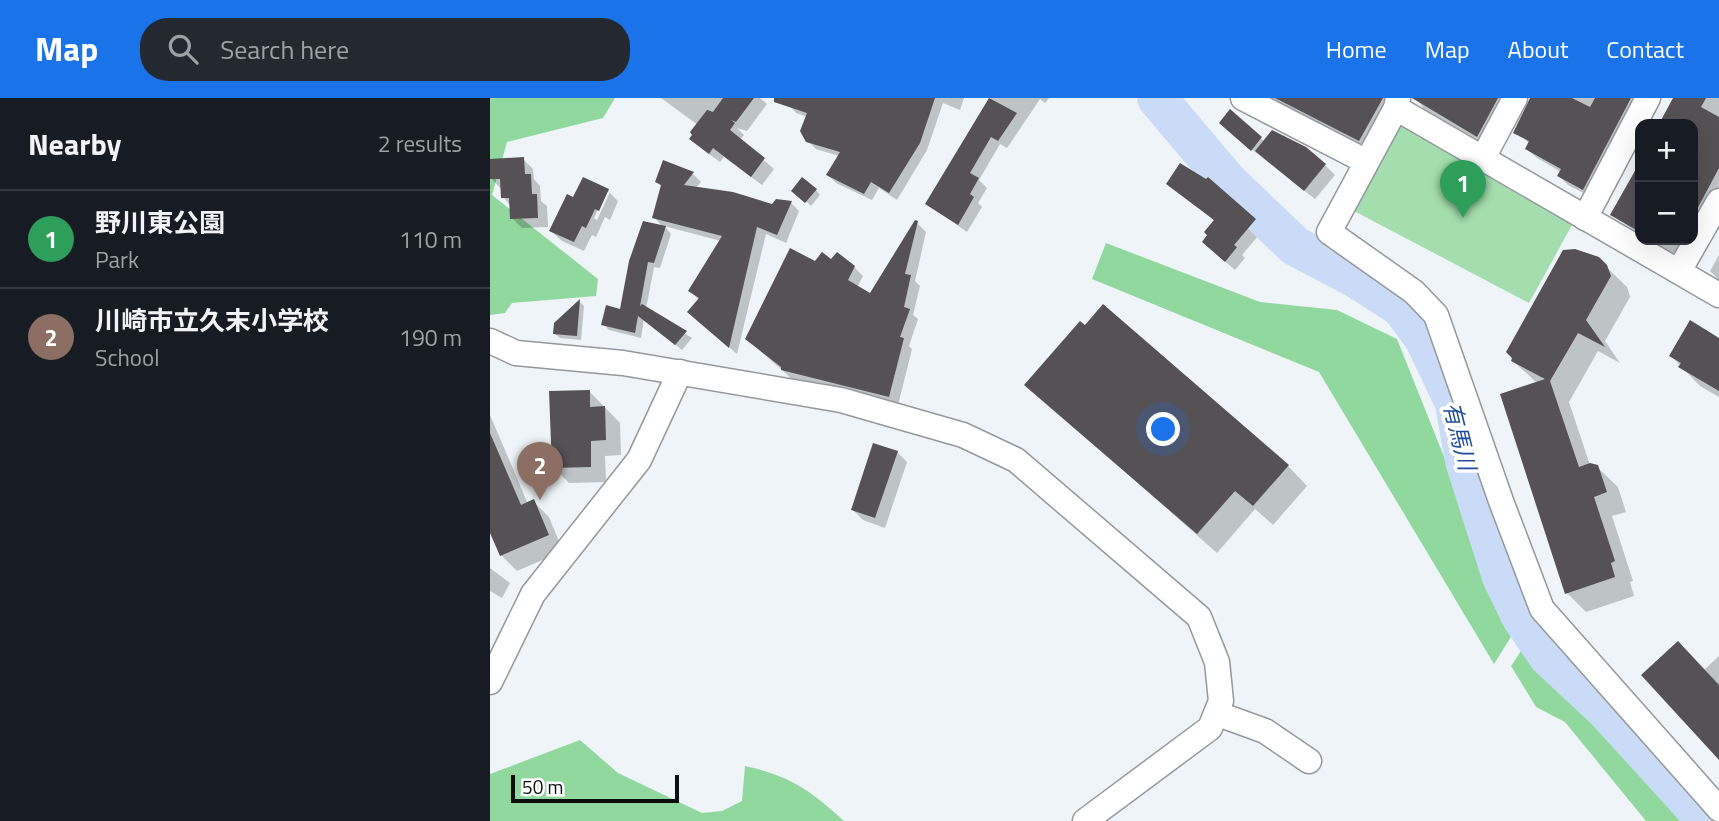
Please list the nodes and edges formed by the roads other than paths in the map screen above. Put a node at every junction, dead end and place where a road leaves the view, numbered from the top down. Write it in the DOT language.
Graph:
graph roads {
  1 [pos="1243,98"];
  2 [pos="1515,98"];
  3 [pos="1648,98"];
  4 [pos="1397,103"];
  5 [pos="1483,158"];
  6 [pos="1365,161"];
  7 [pos="1719,201"];
  8 [pos="1585,218"];
  9 [pos="1679,271"];
  10 [pos="1719,295"];
  11 [pos="490,341"];
  12 [pos="680,372"];
  13 [pos="490,682"];
  14 [pos="1218,714"];
  15 [pos="1308,761"];
  16 [pos="1719,809"];
  17 [pos="1085,821"];
  1 -- 6 [label="street"];
  2 -- 5 [label="street"];
  3 -- 8 [label="street"];
  4 -- 5 [label="street"];
  4 -- 6 [label="street"];
  5 -- 8 [label="street"];
  6 -- 16 [label="street"];
  7 -- 9 [label="street"];
  8 -- 9 [label="street"];
  9 -- 10 [label="street"];
  11 -- 12 [label="street"];
  12 -- 13 [label="street"];
  12 -- 14 [label="street"];
  14 -- 15 [label="street"];
  14 -- 17 [label="street"];
}
